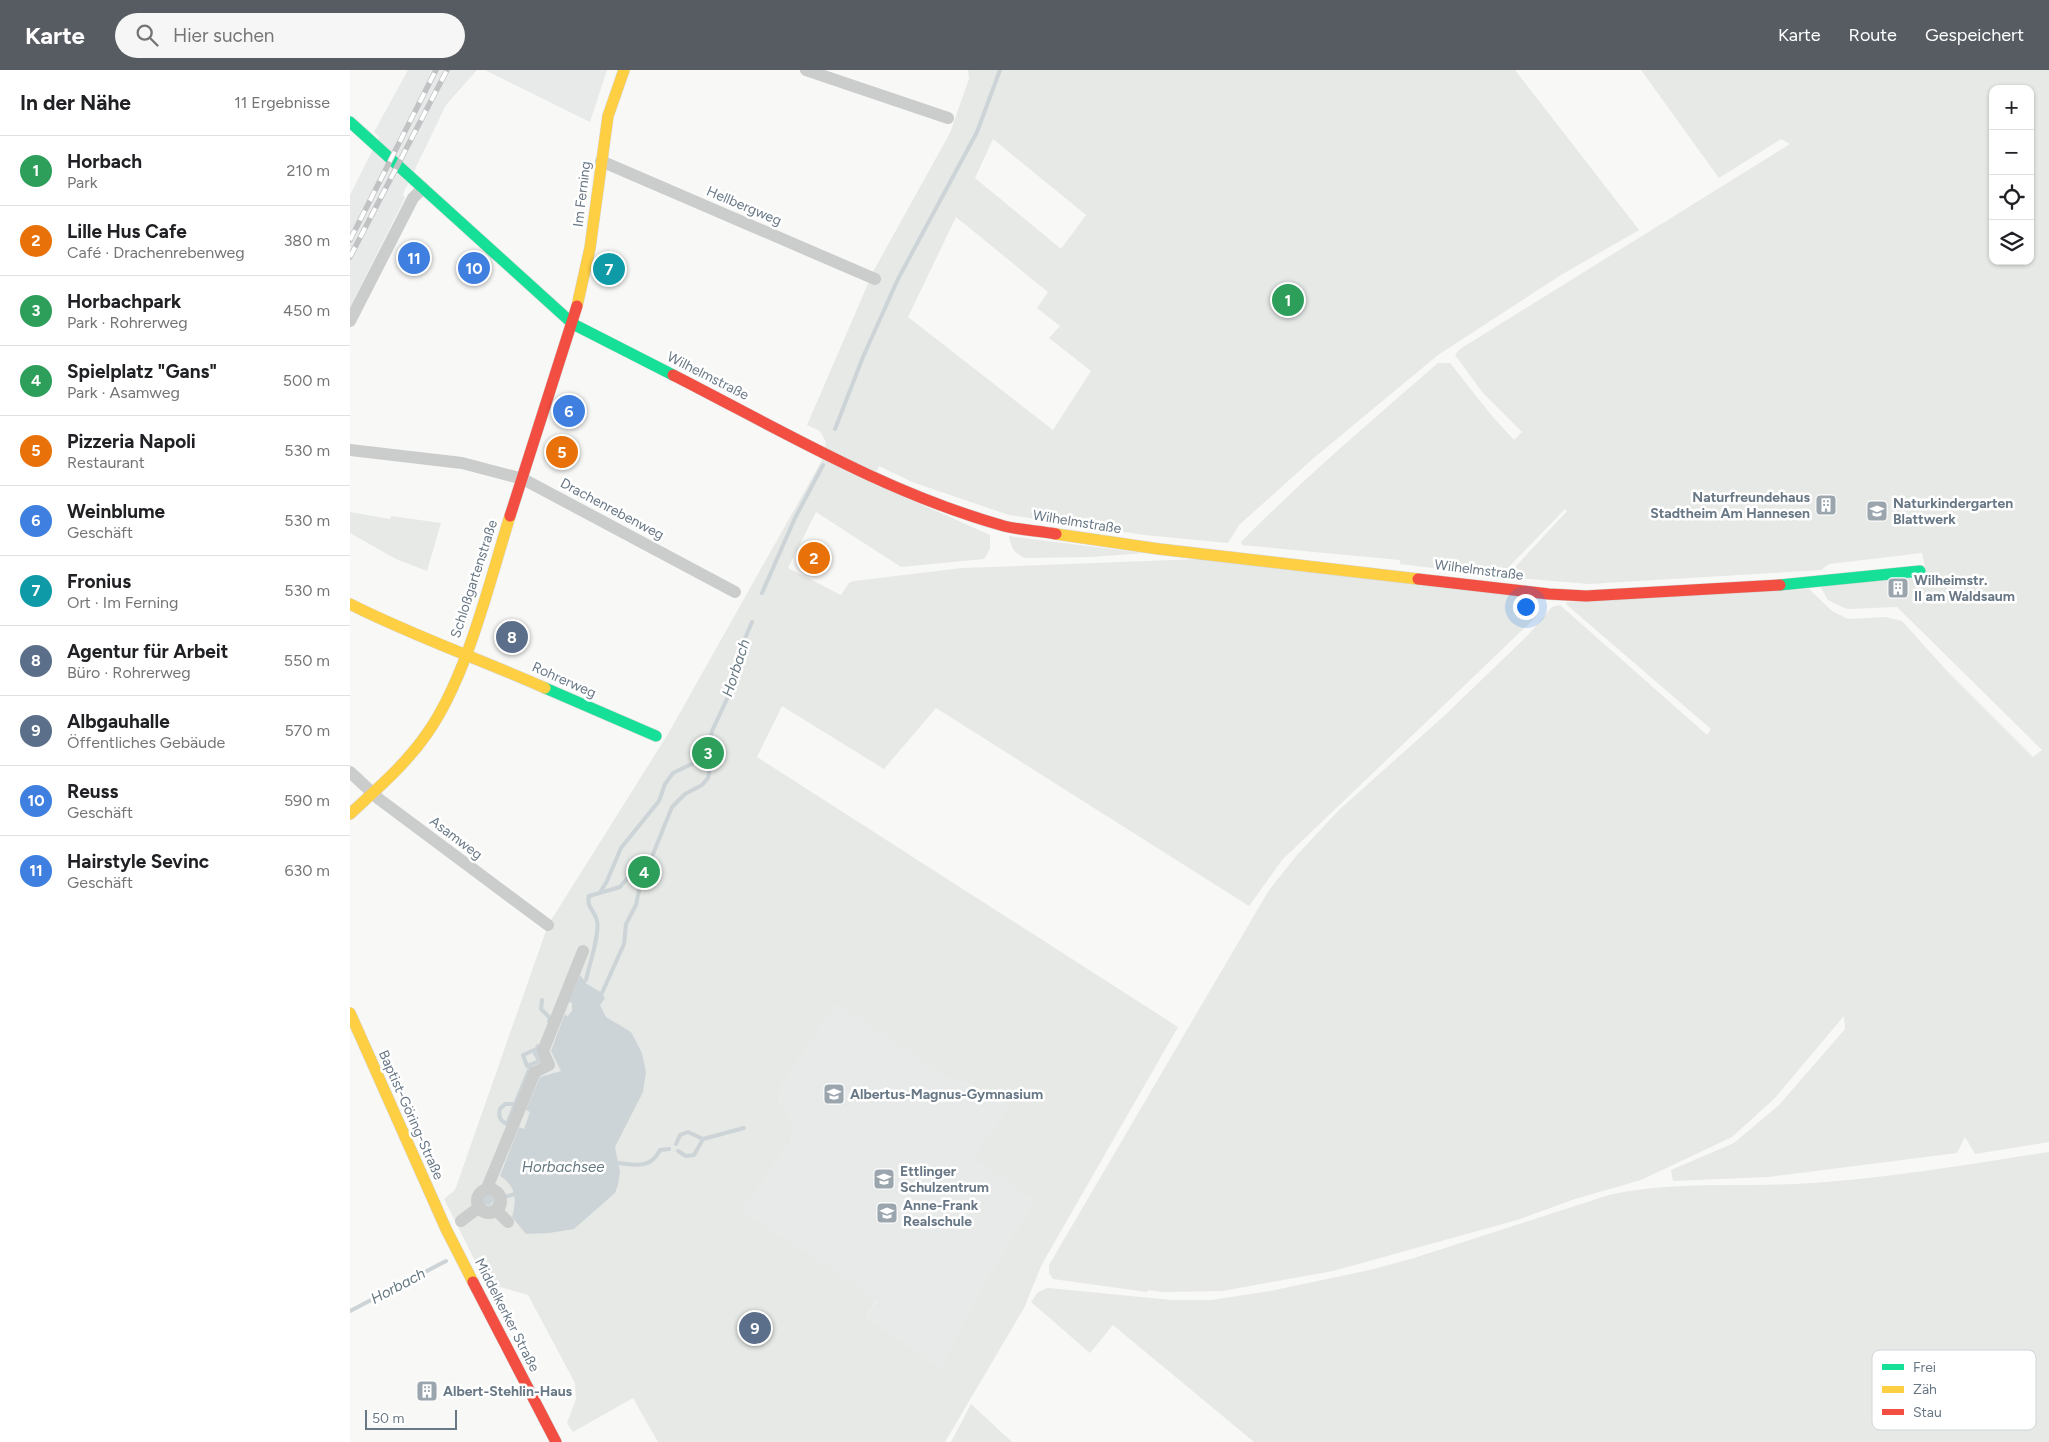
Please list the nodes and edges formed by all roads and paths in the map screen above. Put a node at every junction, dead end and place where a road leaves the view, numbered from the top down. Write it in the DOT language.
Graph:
graph roads {
  1 [pos="624,70"];
  2 [pos="806,70"];
  3 [pos="948,118"];
  4 [pos="350,122"];
  5 [pos="601,161"];
  6 [pos="423,188"];
  7 [pos="875,279"];
  8 [pos="350,321"];
  9 [pos="573,324"];
  10 [pos="350,450"];
  11 [pos="523,479"];
  12 [pos="1920,571"];
  13 [pos="735,592"];
  14 [pos="350,604"];
  15 [pos="466,653"];
  16 [pos="656,736"];
  17 [pos="350,772"];
  18 [pos="373,794"];
  19 [pos="350,814"];
  20 [pos="548,925"];
  21 [pos="583,951"];
  22 [pos="350,1013"];
  23 [pos="488,1188"];
  24 [pos="499,1202"];
  25 [pos="478,1208"];
  26 [pos="461,1220"];
  27 [pos="508,1222"];
  28 [pos="446,1229"];
  29 [pos="556,1442"];
  1 -- 5 [label="street, Im Ferning"];
  2 -- 3 [label="street"];
  4 -- 6 [label="street, Wilhelmstraße"];
  5 -- 7 [label="street, Hellbergweg"];
  5 -- 9 [label="street, Im Ferning"];
  6 -- 8 [label="street"];
  6 -- 9 [label="street, Wilhelmstraße"];
  9 -- 11 [label="street, Schloßgartenstraße"];
  9 -- 12 [label="street, Wilhelmstraße"];
  10 -- 11 [label="street, Drachenrebenweg"];
  11 -- 13 [label="street, Drachenrebenweg"];
  11 -- 15 [label="street, Schloßgartenstraße"];
  14 -- 15 [label="street, Rohrerweg"];
  15 -- 16 [label="street, Rohrerweg"];
  15 -- 18 [label="street, Schloßgartenstraße"];
  17 -- 18 [label="street, Asamweg"];
  18 -- 19 [label="street, Schloßgartenstraße"];
  18 -- 20 [label="street, Asamweg"];
  21 -- 23 [label="street"];
  22 -- 28 [label="street, Baptist-Göring-Straße"];
  23 -- 24 [label="street"];
  23 -- 25 [label="street"];
  24 -- 25 [label="street"];
  24 -- 27 [label="street"];
  25 -- 26 [label="street"];
  28 -- 29 [label="street, Middelkerker Straße"];
}
